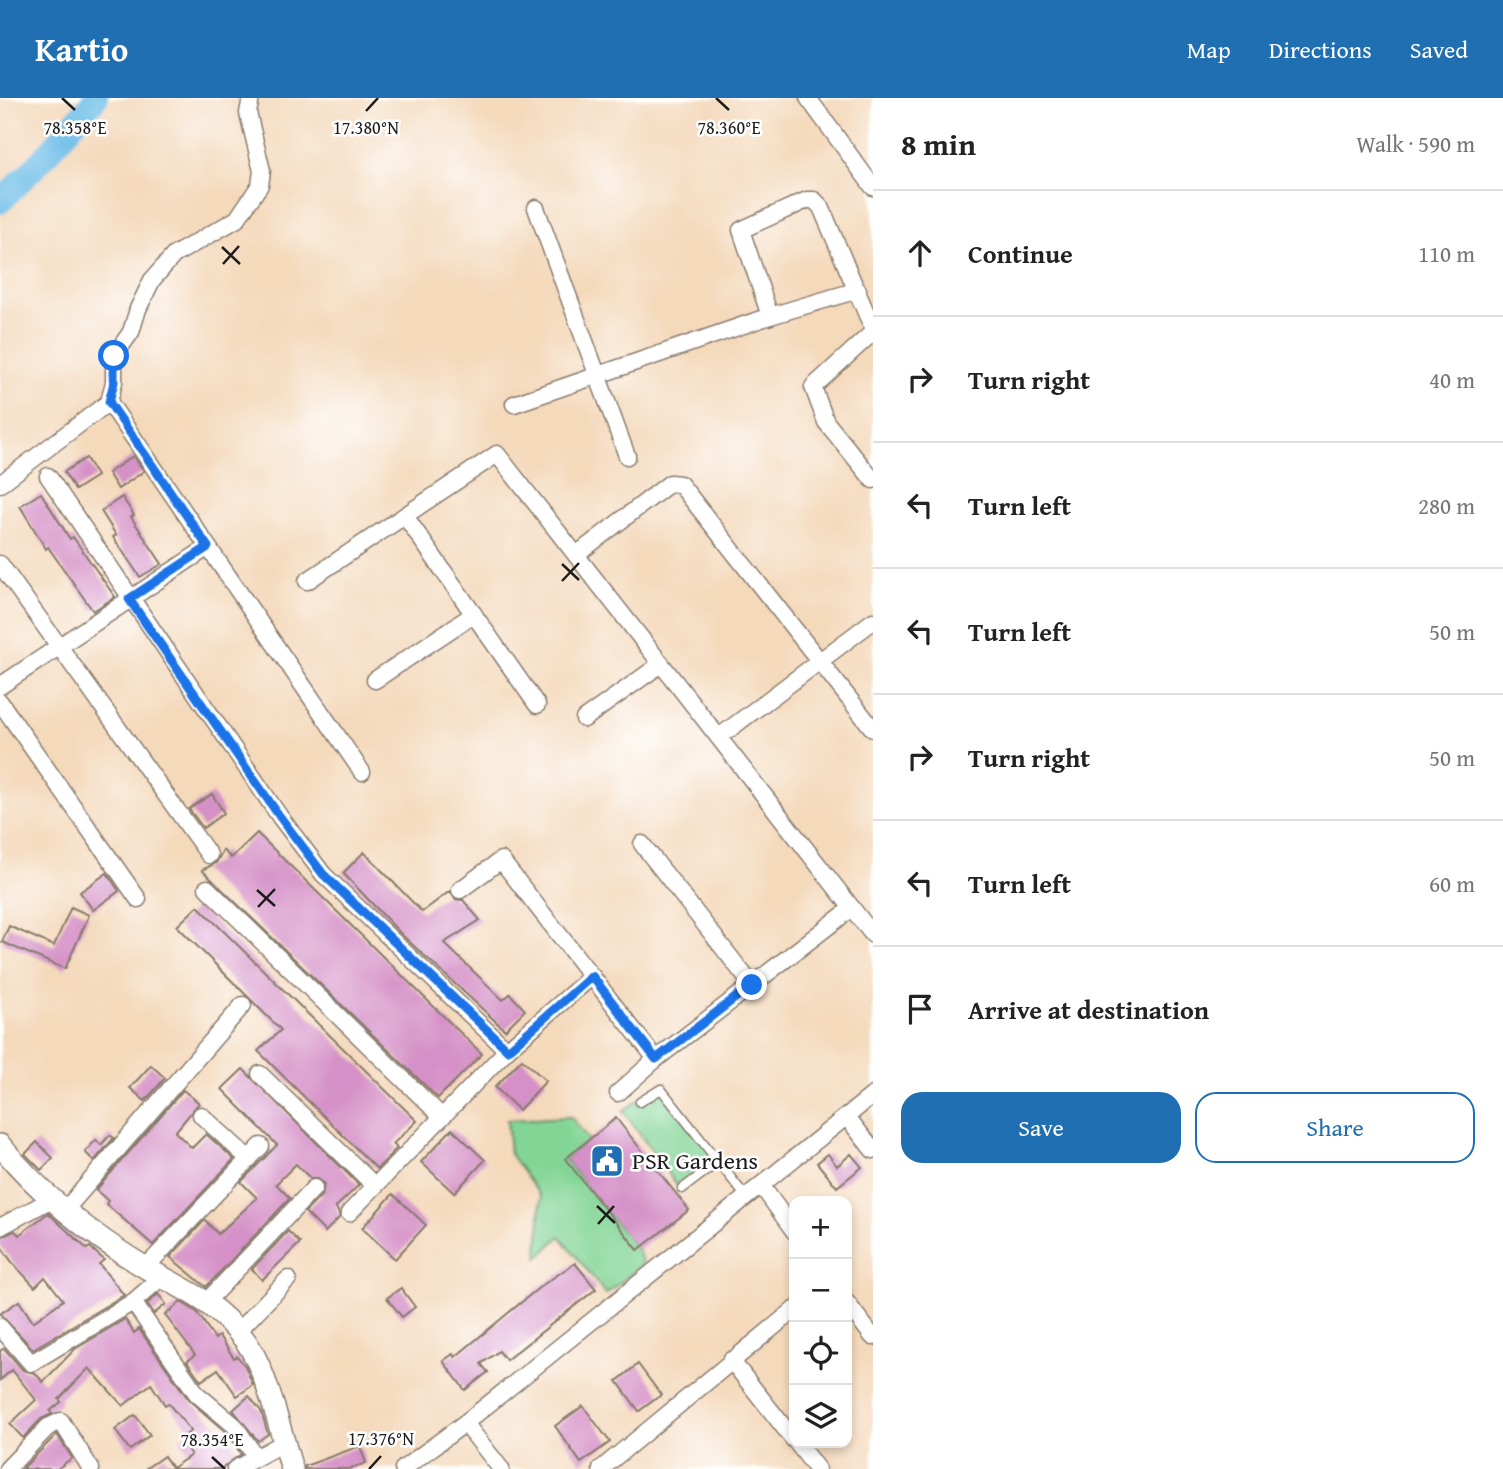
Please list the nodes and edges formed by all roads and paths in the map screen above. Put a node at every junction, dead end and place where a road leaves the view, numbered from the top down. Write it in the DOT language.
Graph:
graph roads {
  1 [pos="251,98"];
  2 [pos="808,98"];
  3 [pos="873,187"];
  4 [pos="536,208"];
  5 [pos="858,290"];
  6 [pos="770,316"];
  7 [pos="873,331"];
  8 [pos="595,375"];
  9 [pos="109,402"];
  10 [pos="514,404"];
  11 [pos="626,456"];
  12 [pos="48,477"];
  13 [pos="873,480"];
  14 [pos="0,484"];
  15 [pos="405,516"];
  16 [pos="208,547"];
  17 [pos="576,555"];
  18 [pos="0,564"];
  19 [pos="307,581"];
  20 [pos="129,599"];
  21 [pos="474,614"];
  22 [pos="873,621"];
  23 [pos="59,646"];
  24 [pos="821,661"];
  25 [pos="661,664"];
  26 [pos="375,680"];
  27 [pos="0,686"];
  28 [pos="0,702"];
  29 [pos="537,705"];
  30 [pos="584,719"];
  31 [pos="873,729"];
  32 [pos="719,737"];
  33 [pos="362,772"];
  34 [pos="642,844"];
  35 [pos="209,855"];
  36 [pos="207,888"];
  37 [pos="460,890"];
  38 [pos="138,899"];
  39 [pos="852,908"];
  40 [pos="873,935"];
  41 [pos="592,976"];
  42 [pos="752,985"];
  43 [pos="243,1005"];
  44 [pos="508,1050"];
  45 [pos="656,1059"];
  46 [pos="260,1073"];
  47 [pos="618,1093"];
  48 [pos="873,1095"];
  49 [pos="639,1102"];
  50 [pos="201,1115"];
  51 [pos="847,1116"];
  52 [pos="442,1117"];
  53 [pos="0,1145"];
  54 [pos="261,1146"];
  55 [pos="873,1150"];
  56 [pos="249,1159"];
  57 [pos="718,1162"];
  58 [pos="761,1185"];
  59 [pos="375,1186"];
  60 [pos="314,1188"];
  61 [pos="682,1189"];
  62 [pos="746,1197"];
  63 [pos="57,1205"];
  64 [pos="349,1213"];
  65 [pos="789,1224"];
  66 [pos="0,1227"];
  67 [pos="154,1272"];
  68 [pos="288,1279"];
  69 [pos="206,1301"];
  70 [pos="132,1302"];
  71 [pos="852,1310"];
  72 [pos="789,1314"];
  73 [pos="0,1327"];
  74 [pos="237,1332"];
  75 [pos="873,1337"];
  76 [pos="731,1360"];
  77 [pos="465,1423"];
  78 [pos="789,1433"];
  79 [pos="284,1443"];
  80 [pos="800,1448"];
  81 [pos="255,1456"];
  82 [pos="6,1469"];
  83 [pos="90,1469"];
  84 [pos="235,1469"];
  85 [pos="292,1469"];
  86 [pos="403,1469"];
  87 [pos="501,1469"];
  88 [pos="601,1469"];
  89 [pos="817,1469"];
  1 -- 9 [label="street"];
  2 -- 3 [label="street"];
  4 -- 8 [label="street"];
  5 -- 6 [label="street"];
  5 -- 6 [label="street"];
  5 -- 7 [label="street"];
  6 -- 8 [label="street"];
  7 -- 13 [label="street"];
  8 -- 10 [label="street"];
  8 -- 11 [label="street"];
  9 -- 14 [label="street"];
  9 -- 16 [label="street"];
  12 -- 20 [label="street"];
  15 -- 17 [label="street"];
  15 -- 19 [label="street"];
  15 -- 21 [label="street"];
  16 -- 20 [label="street"];
  16 -- 33 [label="street"];
  17 -- 24 [label="street"];
  17 -- 25 [label="street"];
  18 -- 23 [label="street"];
  20 -- 23 [label="street"];
  20 -- 44 [label="street"];
  21 -- 26 [label="street"];
  21 -- 29 [label="street"];
  22 -- 24 [label="street"];
  23 -- 27 [label="street"];
  23 -- 35 [label="street"];
  24 -- 31 [label="street"];
  24 -- 32 [label="street"];
  25 -- 30 [label="street"];
  25 -- 32 [label="street"];
  28 -- 38 [label="street"];
  32 -- 39 [label="street"];
  34 -- 42 [label="street"];
  36 -- 52 [label="street"];
  37 -- 41 [label="street"];
  39 -- 40 [label="street"];
  39 -- 42 [label="street"];
  41 -- 44 [label="street"];
  41 -- 45 [label="street"];
  42 -- 45 [label="street"];
  43 -- 63 [label="street"];
  44 -- 52 [label="street"];
  45 -- 47 [label="street"];
  46 -- 59 [label="street"];
  48 -- 51 [label="street"];
  49 -- 57 [label="lane"];
  50 -- 56 [label="street"];
  51 -- 55 [label="street"];
  51 -- 58 [label="street"];
  52 -- 59 [label="street"];
  53 -- 63 [label="street"];
  54 -- 56 [label="street"];
  56 -- 67 [label="street"];
  57 -- 61 [label="lane"];
  57 -- 62 [label="lane"];
  58 -- 62 [label="street"];
  58 -- 65 [label="street"];
  59 -- 64 [label="street"];
  60 -- 69 [label="street"];
  62 -- 77 [label="street"];
  63 -- 66 [label="street"];
  63 -- 67 [label="street"];
  67 -- 69 [label="street"];
  67 -- 70 [label="street"];
  68 -- 74 [label="street"];
  69 -- 74 [label="street"];
  70 -- 73 [label="street"];
  70 -- 81 [label="street"];
  71 -- 75 [label="street"];
  72 -- 76 [label="street"];
  74 -- 79 [label="street"];
  76 -- 78 [label="street"];
  76 -- 88 [label="street"];
  77 -- 86 [label="street"];
  77 -- 87 [label="street"];
  79 -- 81 [label="street"];
  79 -- 85 [label="street"];
  80 -- 89 [label="street"];
  81 -- 84 [label="street"];
  82 -- 83 [label="street"];
}
